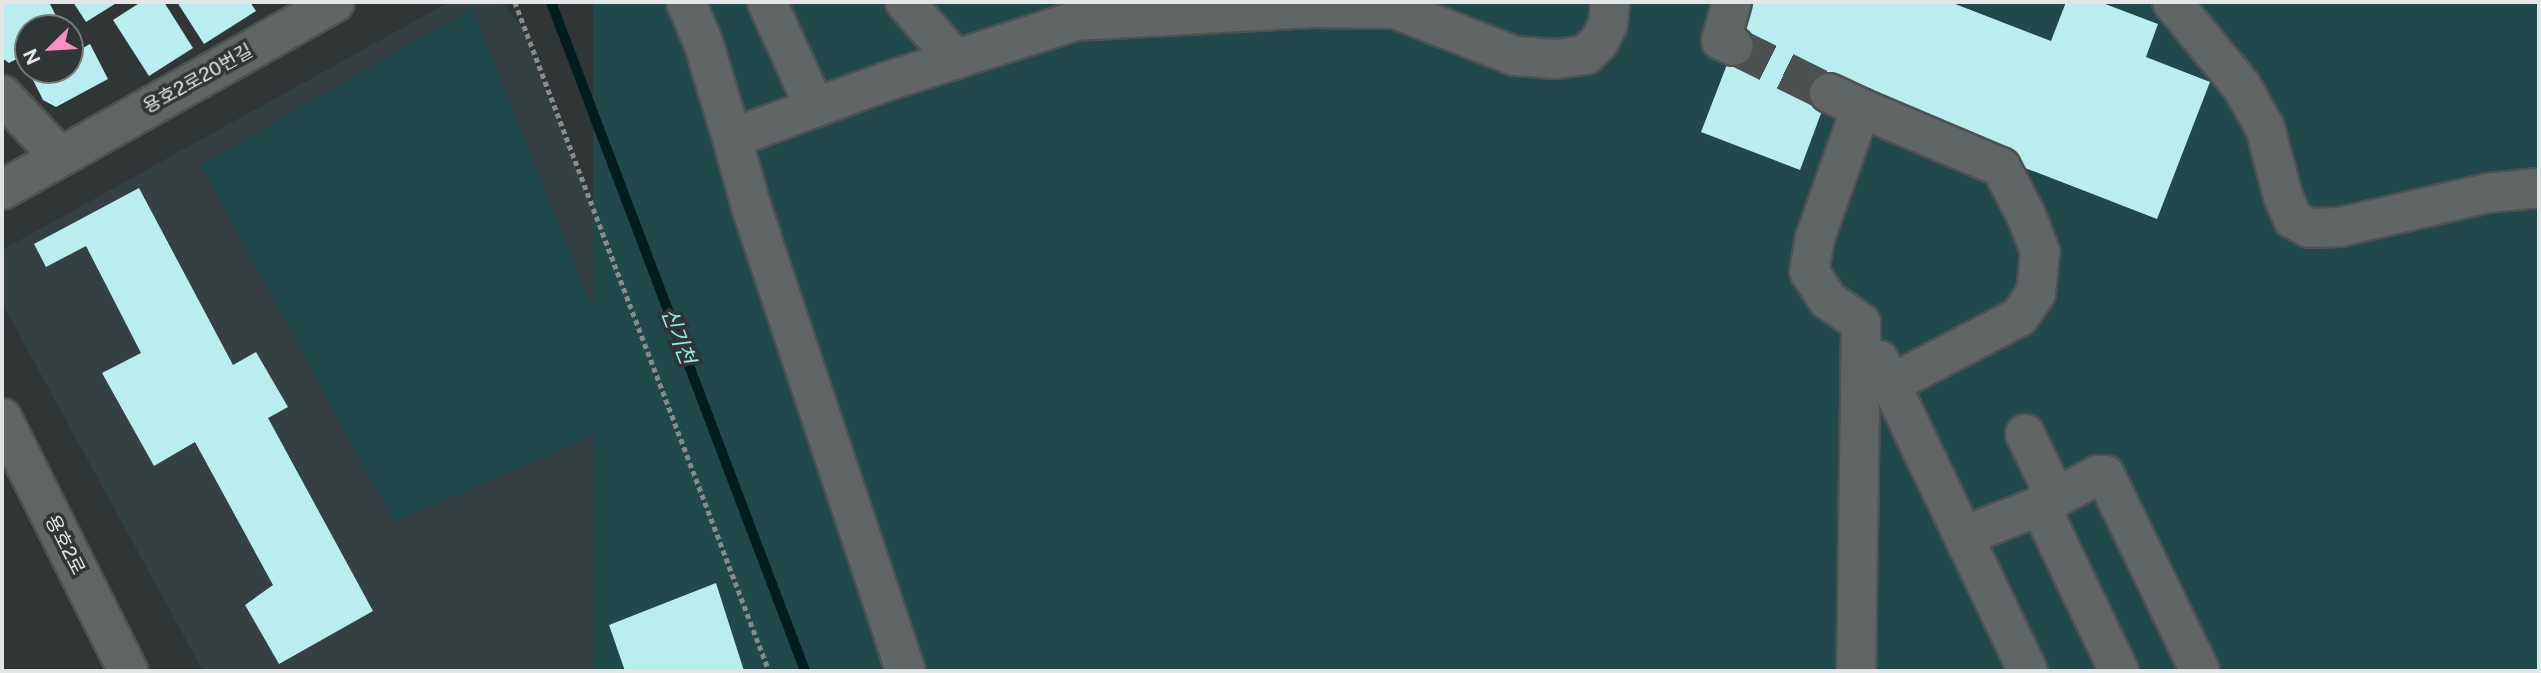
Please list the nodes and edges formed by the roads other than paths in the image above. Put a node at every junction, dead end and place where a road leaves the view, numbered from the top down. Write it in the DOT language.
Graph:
graph roads {
  1 [pos="335,2"];
  2 [pos="686,2"];
  3 [pos="767,2"];
  4 [pos="905,2"];
  5 [pos="1609,2"];
  6 [pos="1732,2"];
  7 [pos="2172,2"];
  8 [pos="1734,46"];
  9 [pos="956,60"];
  10 [pos="2,95"];
  11 [pos="816,108"];
  12 [pos="732,138"];
  13 [pos="60,157"];
  14 [pos="2539,188"];
  15 [pos="2,190"];
  16 [pos="1861,323"];
  17 [pos="1891,384"];
  18 [pos="2,418"];
  19 [pos="2025,434"];
  20 [pos="2048,502"];
  21 [pos="1966,535"];
  22 [pos="128,671"];
  23 [pos="906,671"];
  24 [pos="1856,671"];
  25 [pos="2028,671"];
  26 [pos="2119,671"];
  27 [pos="2200,671"];
  1 -- 13 [label="street, 용호2로20번길"];
  2 -- 12 [label="street"];
  3 -- 11 [label="street"];
  4 -- 9 [label="street"];
  5 -- 9 [label="street"];
  6 -- 8 [label="street"];
  7 -- 14 [label="street"];
  9 -- 11 [label="street"];
  10 -- 13 [label="street"];
  11 -- 12 [label="street"];
  12 -- 23 [label="street"];
  13 -- 15 [label="street, 용호2로20번길"];
  16 -- 17 [label="street"];
  16 -- 17 [label="street"];
  16 -- 24 [label="street"];
  17 -- 21 [label="street"];
  18 -- 22 [label="street, 용호2로"];
  19 -- 20 [label="street"];
  20 -- 21 [label="street"];
  20 -- 26 [label="street"];
  20 -- 27 [label="street"];
  21 -- 25 [label="street"];
}
